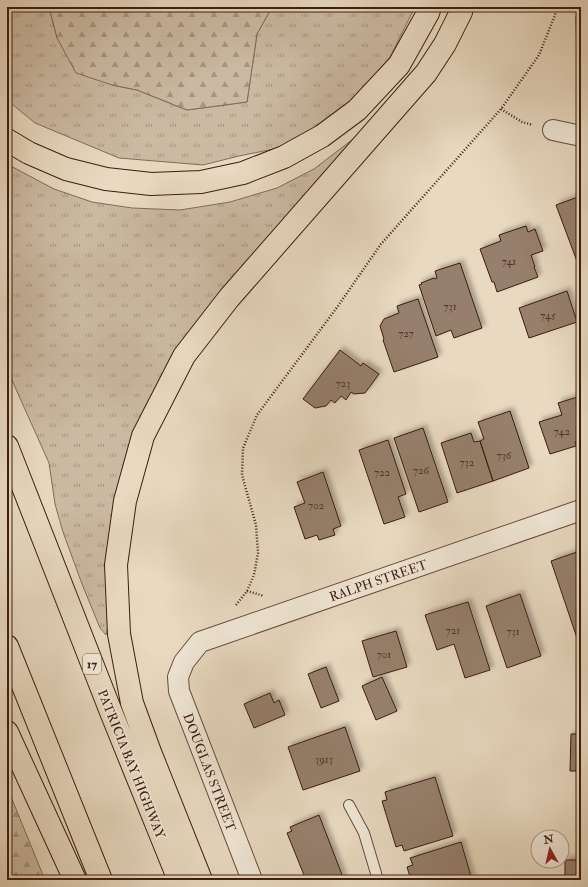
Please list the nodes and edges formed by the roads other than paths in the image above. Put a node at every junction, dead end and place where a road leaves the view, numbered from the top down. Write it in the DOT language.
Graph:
graph roads {
  1 [pos="430,7"];
  2 [pos="462,7"];
  3 [pos="553,130"];
  4 [pos="581,136"];
  5 [pos="7,140"];
  6 [pos="7,446"];
  7 [pos="581,510"];
  8 [pos="7,646"];
  9 [pos="184,662"];
  10 [pos="7,732"];
  11 [pos="349,805"];
  12 [pos="75,880"];
  13 [pos="101,880"];
  14 [pos="179,880"];
  15 [pos="201,880"];
  16 [pos="252,880"];
  17 [pos="378,880"];
  1 -- 5 [label="highway"];
  2 -- 15 [label="highway"];
  3 -- 4 [label="street"];
  6 -- 14 [label="highway, PATRICIA BAY HIGHWAY / 17"];
  7 -- 9 [label="street, RALPH STREET"];
  8 -- 13 [label="highway"];
  9 -- 16 [label="street, DOUGLAS STREET"];
  10 -- 12 [label="highway"];
  11 -- 17 [label="lane"];
}
